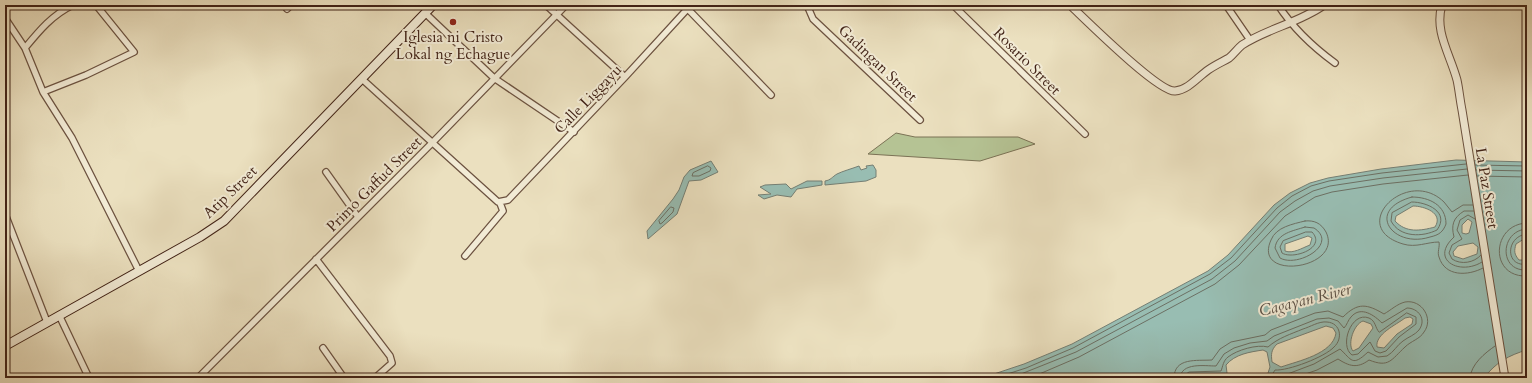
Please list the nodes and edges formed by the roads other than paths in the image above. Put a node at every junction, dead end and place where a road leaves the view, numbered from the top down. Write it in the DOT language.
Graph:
graph roads {
  1 [pos="73,5"];
  2 [pos="96,5"];
  3 [pos="434,5"];
  4 [pos="546,5"];
  5 [pos="566,5"];
  6 [pos="807,5"];
  7 [pos="953,5"];
  8 [pos="1070,5"];
  9 [pos="1226,5"];
  10 [pos="1278,5"];
  11 [pos="1324,5"];
  12 [pos="1442,5"];
  13 [pos="688,6"];
  14 [pos="425,13"];
  15 [pos="556,15"];
  16 [pos="5,18"];
  17 [pos="1291,23"];
  18 [pos="1250,40"];
  19 [pos="25,48"];
  20 [pos="1335,63"];
  21 [pos="626,77"];
  22 [pos="494,78"];
  23 [pos="362,79"];
  24 [pos="43,92"];
  25 [pos="771,95"];
  26 [pos="920,120"];
  27 [pos="574,132"];
  28 [pos="1085,134"];
  29 [pos="433,142"];
  30 [pos="326,172"];
  31 [pos="499,203"];
  32 [pos="5,214"];
  33 [pos="358,217"];
  34 [pos="465,256"];
  35 [pos="316,259"];
  36 [pos="139,271"];
  37 [pos="59,315"];
  38 [pos="47,322"];
  39 [pos="5,346"];
  40 [pos="323,348"];
  41 [pos="89,378"];
  42 [pos="198,378"];
  43 [pos="344,378"];
  44 [pos="375,378"];
  45 [pos="1504,378"];
  1 -- 19 [label="street"];
  2 -- 24 [label="street"];
  3 -- 14 [label="main road, Atip Street"];
  4 -- 15 [label="street"];
  5 -- 15 [label="street, Primo Gaffud Street"];
  6 -- 26 [label="street, Gadingan Street"];
  7 -- 28 [label="street, Rosario Street"];
  8 -- 18 [label="street"];
  9 -- 18 [label="street"];
  10 -- 17 [label="street"];
  11 -- 17 [label="street"];
  12 -- 45 [label="street, La Paz Street"];
  13 -- 21 [label="street, Calle Liggayu"];
  13 -- 25 [label="street"];
  14 -- 22 [label="street"];
  14 -- 23 [label="main road, Atip Street"];
  15 -- 21 [label="street"];
  15 -- 22 [label="street, Primo Gaffud Street"];
  16 -- 19 [label="street"];
  17 -- 18 [label="street"];
  17 -- 20 [label="street"];
  19 -- 24 [label="street"];
  21 -- 27 [label="street, Calle Liggayu"];
  22 -- 27 [label="street"];
  22 -- 29 [label="street, Primo Gaffud Street"];
  23 -- 29 [label="street"];
  23 -- 36 [label="main road, Atip Street"];
  24 -- 36 [label="street"];
  27 -- 31 [label="street, Calle Liggayu"];
  29 -- 31 [label="street"];
  29 -- 33 [label="street, Primo Gaffud Street"];
  30 -- 33 [label="street"];
  31 -- 34 [label="street"];
  32 -- 38 [label="street"];
  33 -- 35 [label="street, Primo Gaffud Street"];
  35 -- 42 [label="street, Primo Gaffud Street"];
  35 -- 44 [label="street"];
  36 -- 37 [label="main road, Atip Street"];
  37 -- 38 [label="main road, Atip Street"];
  37 -- 41 [label="street"];
  38 -- 39 [label="main road, Atip Street"];
  40 -- 43 [label="street"];
}
